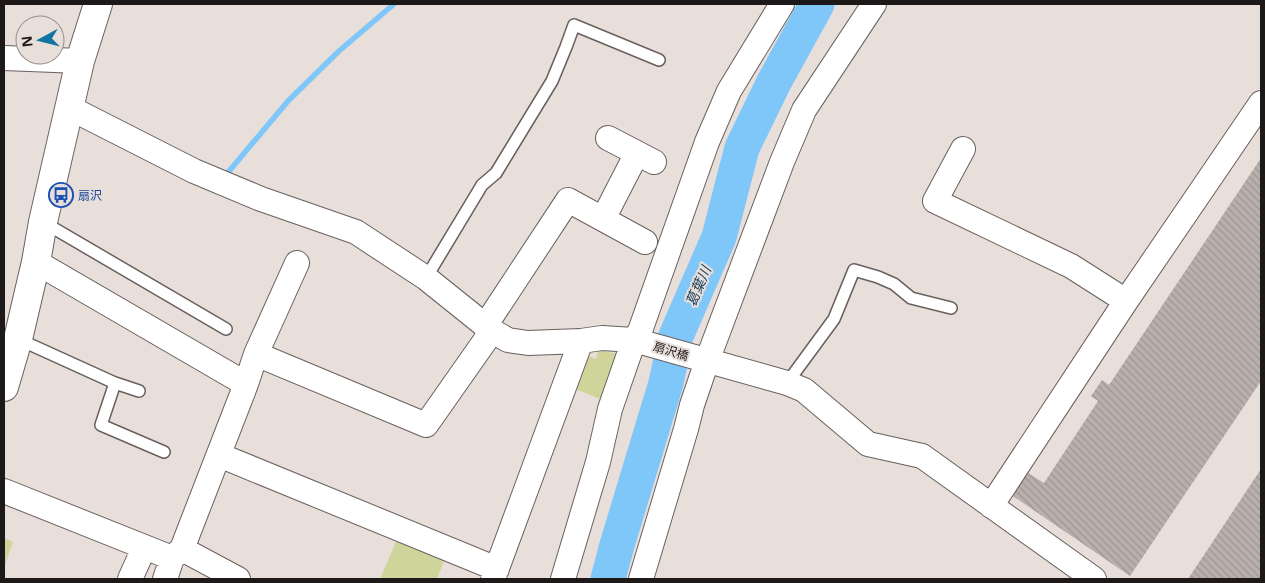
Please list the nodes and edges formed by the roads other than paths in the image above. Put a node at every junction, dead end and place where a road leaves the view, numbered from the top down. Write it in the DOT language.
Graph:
graph roads {
  1 [pos="98,4"];
  2 [pos="782,4"];
  3 [pos="874,4"];
  4 [pos="4,58"];
  5 [pos="659,60"];
  6 [pos="80,61"];
  7 [pos="1261,103"];
  8 [pos="70,108"];
  9 [pos="608,138"];
  10 [pos="964,149"];
  11 [pos="603,219"];
  12 [pos="43,222"];
  13 [pos="645,242"];
  14 [pos="36,262"];
  15 [pos="297,263"];
  16 [pos="426,278"];
  17 [pos="1126,302"];
  18 [pos="951,308"];
  19 [pos="488,328"];
  20 [pos="226,329"];
  21 [pos="18,339"];
  22 [pos="634,340"];
  23 [pos="581,341"];
  24 [pos="256,354"];
  25 [pos="707,361"];
  26 [pos="115,383"];
  27 [pos="786,383"];
  28 [pos="246,384"];
  29 [pos="4,387"];
  30 [pos="139,391"];
  31 [pos="164,452"];
  32 [pos="219,455"];
  33 [pos="4,492"];
  34 [pos="991,506"];
  35 [pos="144,548"];
  36 [pos="173,562"];
  37 [pos="495,574"];
  38 [pos="130,579"];
  39 [pos="238,579"];
  40 [pos="563,579"];
  41 [pos="641,579"];
  42 [pos="1094,579"];
  1 -- 6 [label="street"];
  2 -- 22 [label="street"];
  3 -- 25 [label="street"];
  4 -- 6 [label="street"];
  5 -- 16 [label="lane"];
  6 -- 8 [label="street"];
  7 -- 17 [label="street"];
  8 -- 12 [label="street"];
  8 -- 16 [label="street, 扇沢橋"];
  9 -- 11 [label="street"];
  10 -- 17 [label="street"];
  11 -- 13 [label="street"];
  11 -- 19 [label="street"];
  12 -- 14 [label="street"];
  12 -- 20 [label="lane"];
  14 -- 21 [label="street"];
  14 -- 28 [label="street"];
  15 -- 24 [label="street"];
  16 -- 19 [label="street, 扇沢橋"];
  17 -- 34 [label="street"];
  18 -- 27 [label="lane"];
  19 -- 23 [label="street, 扇沢橋"];
  19 -- 24 [label="street"];
  21 -- 26 [label="lane"];
  21 -- 29 [label="street"];
  22 -- 23 [label="street, 扇沢橋"];
  22 -- 25 [label="street, 扇沢橋"];
  22 -- 40 [label="street"];
  23 -- 37 [label="street"];
  24 -- 28 [label="street"];
  25 -- 27 [label="street, 扇沢橋"];
  25 -- 41 [label="street"];
  26 -- 30 [label="lane"];
  26 -- 31 [label="lane"];
  27 -- 34 [label="street, 扇沢橋"];
  28 -- 32 [label="street"];
  32 -- 36 [label="street"];
  32 -- 37 [label="street"];
  33 -- 35 [label="street"];
  34 -- 42 [label="street, 扇沢橋"];
  35 -- 36 [label="street"];
  35 -- 38 [label="street"];
  36 -- 39 [label="street"];
}
